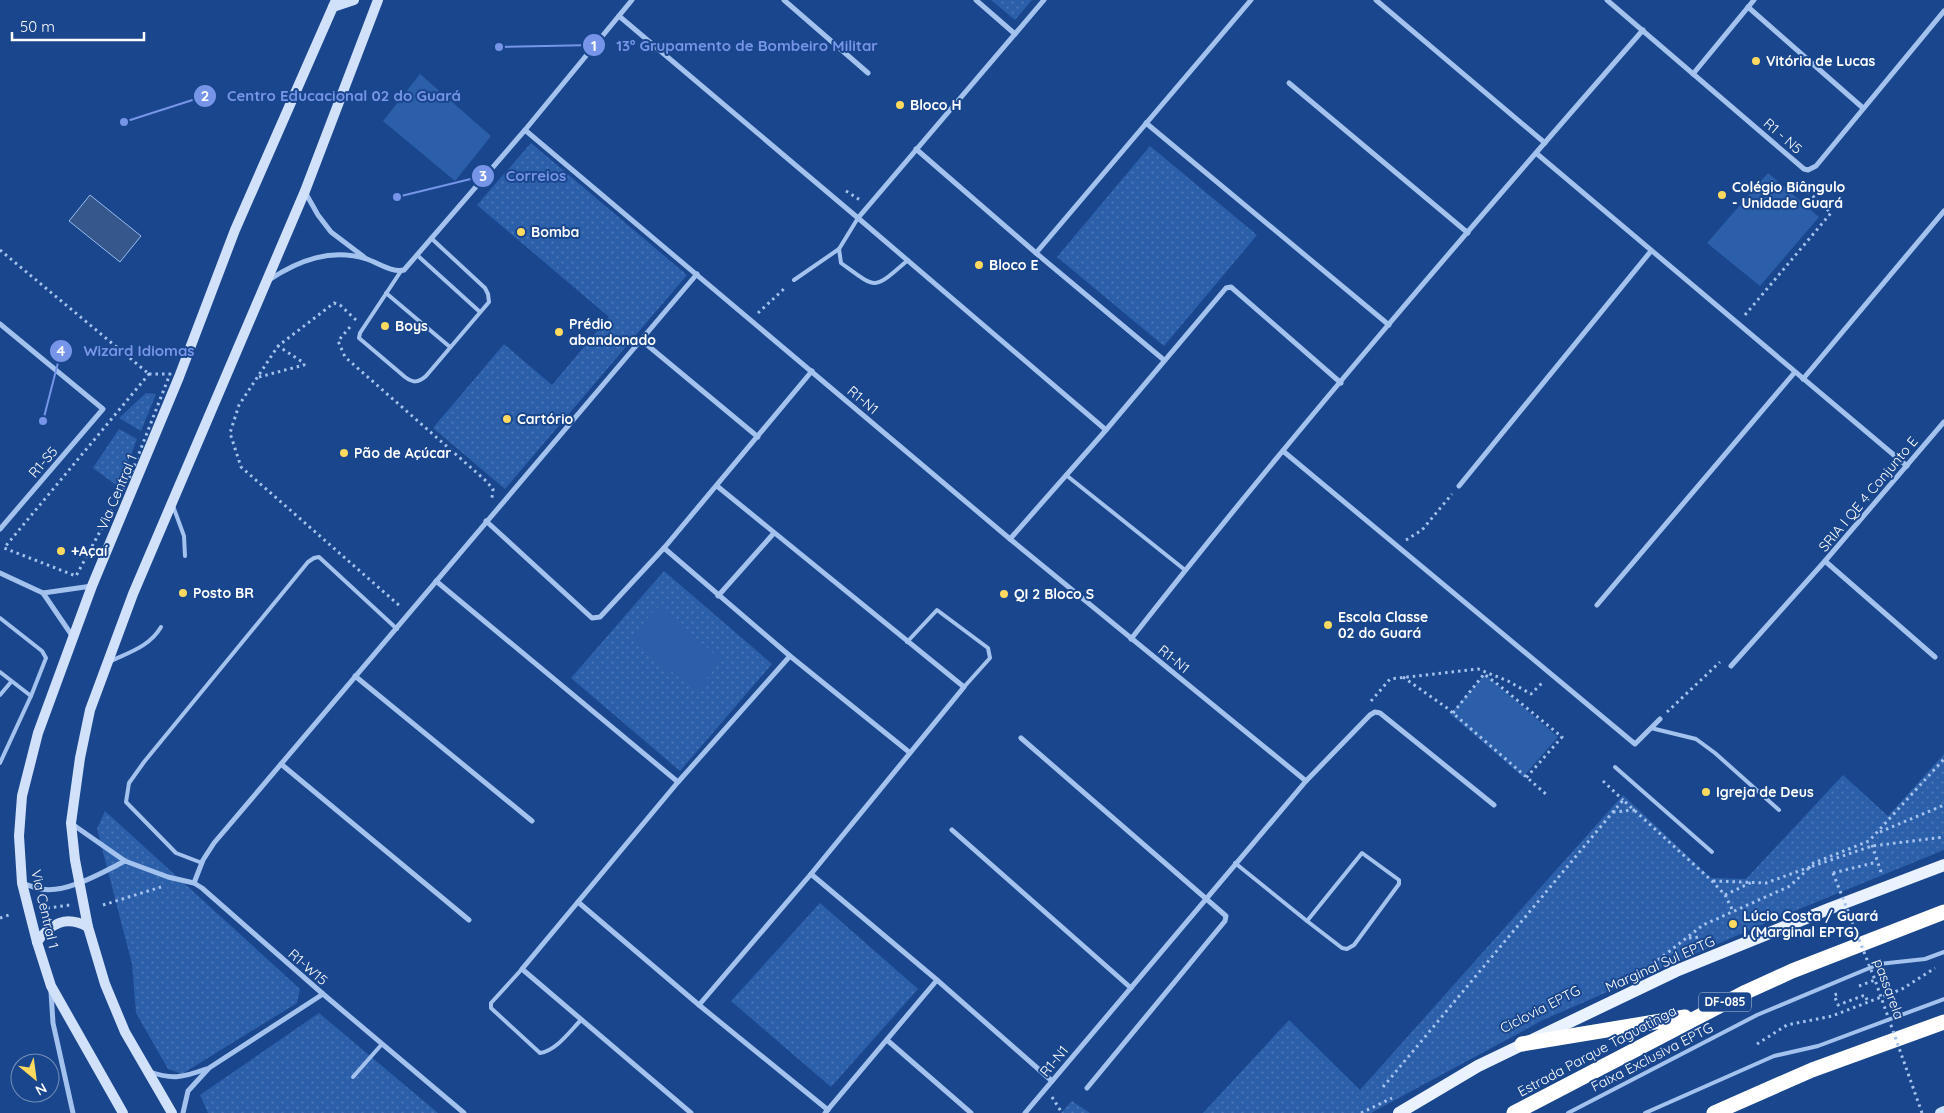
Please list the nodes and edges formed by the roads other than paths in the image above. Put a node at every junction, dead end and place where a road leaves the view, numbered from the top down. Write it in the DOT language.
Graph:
graph roads {
  1 [pos="354,0"];
  2 [pos="378,0"];
  3 [pos="632,0"];
  4 [pos="784,0"];
  5 [pos="976,0"];
  6 [pos="1044,0"];
  7 [pos="1251,0"];
  8 [pos="1376,0"];
  9 [pos="1607,0"];
  10 [pos="1754,0"];
  11 [pos="334,4"];
  12 [pos="1748,7"];
  13 [pos="1944,11"];
  14 [pos="619,16"];
  15 [pos="1643,30"];
  16 [pos="1015,34"];
  17 [pos="868,73"];
  18 [pos="1693,74"];
  19 [pos="1289,83"];
  20 [pos="1863,108"];
  21 [pos="1146,123"];
  22 [pos="525,130"];
  23 [pos="1544,143"];
  24 [pos="916,149"];
  25 [pos="1536,153"];
  26 [pos="305,191"];
  27 [pos="1944,211"];
  28 [pos="858,218"];
  29 [pos="1468,233"];
  30 [pos="431,238"];
  31 [pos="839,249"];
  32 [pos="1651,251"];
  33 [pos="1036,253"];
  34 [pos="417,255"];
  35 [pos="366,259"];
  36 [pos="908,260"];
  37 [pos="401,271"];
  38 [pos="697,274"];
  39 [pos="794,280"];
  40 [pos="265,283"];
  41 [pos="386,293"];
  42 [pos="480,312"];
  43 [pos="0,324"];
  44 [pos="1389,325"];
  45 [pos="640,339"];
  46 [pos="450,347"];
  47 [pos="1164,360"];
  48 [pos="812,372"];
  49 [pos="1795,372"];
  50 [pos="1803,378"];
  51 [pos="1341,382"];
  52 [pos="1944,423"];
  53 [pos="1106,430"];
  54 [pos="758,437"];
  55 [pos="1284,451"];
  56 [pos="1907,466"];
  57 [pos="1066,475"];
  58 [pos="716,486"];
  59 [pos="1459,486"];
  60 [pos="171,503"];
  61 [pos="486,521"];
  62 [pos="1,527"];
  63 [pos="774,533"];
  64 [pos="1010,539"];
  65 [pos="664,548"];
  66 [pos="185,556"];
  67 [pos="1825,561"];
  68 [pos="1185,570"];
  69 [pos="0,573"];
  70 [pos="436,581"];
  71 [pos="92,586"];
  72 [pos="43,593"];
  73 [pos="718,596"];
  74 [pos="1597,605"];
  75 [pos="0,618"];
  76 [pos="161,627"];
  77 [pos="397,629"];
  78 [pos="73,637"];
  79 [pos="1131,639"];
  80 [pos="907,642"];
  81 [pos="790,656"];
  82 [pos="1935,658"];
  83 [pos="107,663"];
  84 [pos="1731,666"];
  85 [pos="0,672"];
  86 [pos="356,676"];
  87 [pos="11,682"];
  88 [pos="964,687"];
  89 [pos="0,695"];
  90 [pos="31,696"];
  91 [pos="1660,719"];
  92 [pos="1651,728"];
  93 [pos="1021,738"];
  94 [pos="909,752"];
  95 [pos="0,763"];
  96 [pos="280,764"];
  97 [pos="1615,767"];
  98 [pos="1306,781"];
  99 [pos="678,782"];
  100 [pos="1494,805"];
  101 [pos="1779,810"];
  102 [pos="532,821"];
  103 [pos="71,823"];
  104 [pos="952,830"];
  105 [pos="1712,852"];
  106 [pos="125,861"];
  107 [pos="202,863"];
  108 [pos="1235,864"];
  109 [pos="1944,865"];
  110 [pos="811,874"];
  111 [pos="80,882"];
  112 [pos="22,883"];
  113 [pos="194,883"];
  114 [pos="1206,898"];
  115 [pos="578,902"];
  116 [pos="1944,912"];
  117 [pos="469,920"];
  118 [pos="1307,921"];
  119 [pos="88,928"];
  120 [pos="37,942"];
  121 [pos="1944,952"];
  122 [pos="522,969"];
  123 [pos="938,980"];
  124 [pos="51,986"];
  125 [pos="1131,988"];
  126 [pos="323,994"];
  127 [pos="1944,999"];
  128 [pos="699,1005"];
  129 [pos="1701,1014"];
  130 [pos="581,1020"];
  131 [pos="1944,1022"];
  132 [pos="887,1040"];
  133 [pos="382,1044"];
  134 [pos="1522,1044"];
  135 [pos="209,1068"];
  136 [pos="148,1072"];
  137 [pos="354,1078"];
  138 [pos="1052,1081"];
  139 [pos="1087,1088"];
  140 [pos="827,1111"];
  141 [pos="1944,1112"];
  142 [pos="73,1113"];
  143 [pos="124,1113"];
  144 [pos="172,1113"];
  145 [pos="183,1113"];
  146 [pos="464,1113"];
  147 [pos="692,1113"];
  148 [pos="971,1113"];
  149 [pos="1025,1113"];
  150 [pos="1399,1113"];
  151 [pos="1514,1113"];
  152 [pos="1568,1113"];
  153 [pos="1646,1113"];
  154 [pos="1714,1113"];
  155 [pos="1940,1113"];
  1 -- 11 [label="main road"];
  2 -- 26 [label="main road"];
  3 -- 14 [label="street"];
  4 -- 17 [label="street"];
  5 -- 16 [label="street"];
  6 -- 16 [label="street"];
  7 -- 21 [label="street"];
  8 -- 23 [label="street"];
  9 -- 15 [label="street, R1 - N5"];
  10 -- 12 [label="street"];
  11 -- 71 [label="main road, Via Central 1"];
  12 -- 18 [label="street"];
  12 -- 20 [label="street"];
  13 -- 20 [label="street, R1 - N5"];
  14 -- 22 [label="street"];
  14 -- 28 [label="street"];
  15 -- 18 [label="street, R1 - N5"];
  15 -- 23 [label="street"];
  16 -- 24 [label="street"];
  18 -- 20 [label="street, R1 - N5"];
  19 -- 29 [label="street"];
  21 -- 33 [label="street"];
  21 -- 44 [label="street"];
  22 -- 30 [label="street"];
  22 -- 38 [label="street, R1-N1"];
  23 -- 25 [label="street"];
  24 -- 28 [label="street"];
  24 -- 33 [label="street"];
  25 -- 29 [label="street"];
  25 -- 32 [label="street"];
  26 -- 35 [label="street"];
  26 -- 40 [label="main road"];
  27 -- 50 [label="street"];
  28 -- 31 [label="lane"];
  28 -- 36 [label="street"];
  29 -- 44 [label="street"];
  30 -- 34 [label="street"];
  30 -- 42 [label="lane"];
  31 -- 36 [label="lane"];
  31 -- 39 [label="lane"];
  32 -- 49 [label="street"];
  32 -- 59 [label="street"];
  33 -- 47 [label="street"];
  34 -- 37 [label="street"];
  34 -- 42 [label="lane"];
  35 -- 37 [label="street"];
  35 -- 40 [label="street"];
  36 -- 53 [label="street"];
  37 -- 41 [label="lane"];
  38 -- 45 [label="street"];
  38 -- 48 [label="street, R1-N1"];
  40 -- 60 [label="main road"];
  41 -- 46 [label="lane"];
  41 -- 46 [label="lane"];
  42 -- 46 [label="lane"];
  43 -- 62 [label="street, R1-S5"];
  44 -- 51 [label="street"];
  45 -- 54 [label="street"];
  45 -- 61 [label="street"];
  47 -- 51 [label="street"];
  47 -- 53 [label="street"];
  48 -- 54 [label="street"];
  48 -- 64 [label="street, R1-N1"];
  49 -- 50 [label="street"];
  49 -- 74 [label="street"];
  50 -- 56 [label="street"];
  51 -- 55 [label="street"];
  52 -- 56 [label="street, SRIA I QE 4 Conjunto E"];
  53 -- 57 [label="street"];
  54 -- 58 [label="street"];
  55 -- 68 [label="street"];
  55 -- 92 [label="street"];
  56 -- 67 [label="street, SRIA I QE 4 Conjunto E"];
  57 -- 64 [label="street"];
  57 -- 68 [label="lane"];
  58 -- 63 [label="street"];
  58 -- 65 [label="street"];
  60 -- 66 [label="lane"];
  60 -- 83 [label="main road"];
  61 -- 65 [label="street"];
  61 -- 70 [label="street"];
  63 -- 73 [label="street"];
  63 -- 80 [label="street"];
  64 -- 79 [label="street, R1-N1"];
  65 -- 73 [label="street"];
  67 -- 82 [label="street, SRIA I QE 4 Conjunto E"];
  67 -- 84 [label="street"];
  68 -- 79 [label="street"];
  69 -- 72 [label="street"];
  70 -- 77 [label="street"];
  70 -- 99 [label="street"];
  71 -- 72 [label="street"];
  71 -- 78 [label="main road, Via Central 1"];
  72 -- 78 [label="street"];
  73 -- 81 [label="street"];
  75 -- 90 [label="lane"];
  76 -- 83 [label="lane"];
  77 -- 86 [label="street"];
  77 -- 107 [label="lane"];
  78 -- 112 [label="main road, Via Central 1"];
  79 -- 98 [label="street, R1-N1"];
  80 -- 88 [label="street"];
  80 -- 88 [label="lane"];
  81 -- 94 [label="street"];
  81 -- 99 [label="street"];
  83 -- 103 [label="main road"];
  85 -- 87 [label="lane"];
  86 -- 96 [label="street"];
  86 -- 102 [label="street"];
  87 -- 89 [label="lane"];
  87 -- 90 [label="lane"];
  88 -- 94 [label="street"];
  90 -- 95 [label="lane"];
  91 -- 92 [label="street"];
  92 -- 101 [label="lane"];
  93 -- 114 [label="street"];
  94 -- 110 [label="street"];
  96 -- 107 [label="street"];
  96 -- 117 [label="street"];
  97 -- 105 [label="lane"];
  98 -- 100 [label="street"];
  98 -- 108 [label="street, R1-N1"];
  99 -- 115 [label="street"];
  103 -- 106 [label="street, R1-W15"];
  103 -- 111 [label="main road"];
  104 -- 125 [label="street"];
  106 -- 111 [label="street"];
  106 -- 113 [label="street, R1-W15"];
  107 -- 113 [label="street"];
  108 -- 114 [label="street, R1-N1"];
  108 -- 118 [label="lane"];
  109 -- 134 [label="main road, Marginal Sul EPTG"];
  110 -- 123 [label="street"];
  110 -- 128 [label="street"];
  111 -- 112 [label="street"];
  111 -- 119 [label="main road"];
  112 -- 120 [label="main road, Via Central 1"];
  113 -- 126 [label="street, R1-W15"];
  114 -- 125 [label="street, R1-N1"];
  114 -- 139 [label="street"];
  115 -- 122 [label="street"];
  115 -- 128 [label="street"];
  116 -- 129 [label="highway, Estrada Parque Taguatinga / DF-085"];
  118 -- 118 [label="lane"];
  119 -- 120 [label="main road"];
  119 -- 136 [label="main road"];
  120 -- 124 [label="main road, Via Central 1"];
  121 -- 152 [label="lane, Faixa Exclusiva EPTG"];
  122 -- 130 [label="street"];
  122 -- 130 [label="lane"];
  123 -- 132 [label="street"];
  123 -- 138 [label="street"];
  124 -- 142 [label="street"];
  124 -- 143 [label="main road, Via Central 1"];
  125 -- 138 [label="street, R1-N1"];
  126 -- 133 [label="street, R1-W15"];
  126 -- 135 [label="street"];
  127 -- 153 [label="lane"];
  128 -- 140 [label="street"];
  129 -- 134 [label="highway"];
  129 -- 151 [label="highway, Estrada Parque Taguatinga / DF-085"];
  130 -- 147 [label="street"];
  131 -- 154 [label="highway"];
  132 -- 140 [label="street"];
  132 -- 148 [label="street"];
  133 -- 137 [label="lane"];
  133 -- 146 [label="street, R1-W15"];
  134 -- 150 [label="main road, Marginal Sul EPTG"];
  135 -- 136 [label="street"];
  135 -- 145 [label="street"];
  136 -- 144 [label="main road"];
  138 -- 149 [label="street, R1-N1"];
  141 -- 155 [label="main road"];
}
